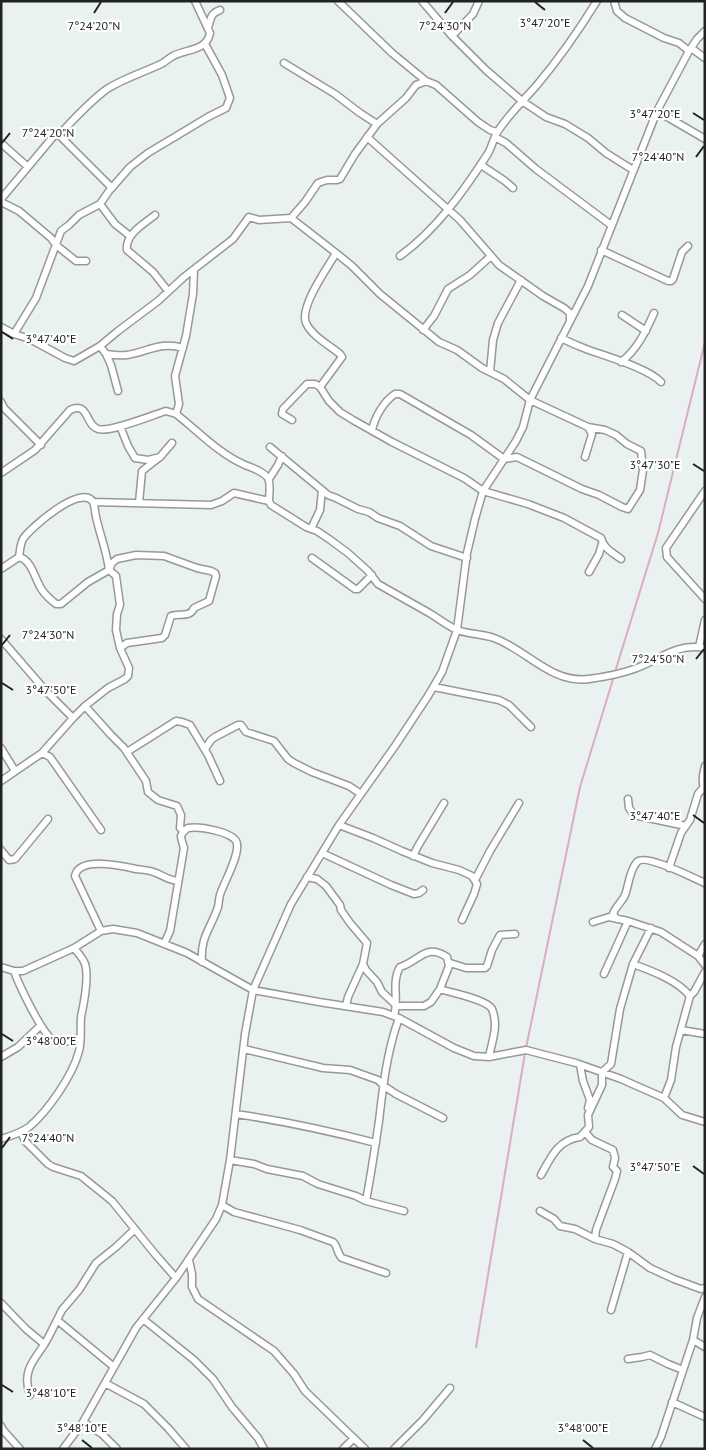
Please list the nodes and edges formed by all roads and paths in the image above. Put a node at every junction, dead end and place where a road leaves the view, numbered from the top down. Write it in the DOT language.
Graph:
graph roads {
  1 [pos="195,1"];
  2 [pos="338,1"];
  3 [pos="422,1"];
  4 [pos="479,1"];
  5 [pos="597,1"];
  6 [pos="614,1"];
  7 [pos="220,10"];
  8 [pos="208,28"];
  9 [pos="705,31"];
  10 [pos="452,36"];
  11 [pos="205,44"];
  12 [pos="690,50"];
  13 [pos="705,58"];
  14 [pos="284,63"];
  15 [pos="426,81"];
  16 [pos="522,101"];
  17 [pos="657,111"];
  18 [pos="377,124"];
  19 [pos="496,134"];
  20 [pos="59,135"];
  21 [pos="367,137"];
  22 [pos="705,139"];
  23 [pos="1,143"];
  24 [pos="481,165"];
  25 [pos="28,167"];
  26 [pos="633,170"];
  27 [pos="112,188"];
  28 [pos="513,188"];
  29 [pos="1,201"];
  30 [pos="100,204"];
  31 [pos="448,209"];
  32 [pos="155,215"];
  33 [pos="291,218"];
  34 [pos="611,225"];
  35 [pos="130,236"];
  36 [pos="56,245"];
  37 [pos="688,246"];
  38 [pos="601,250"];
  39 [pos="336,253"];
  40 [pos="400,256"];
  41 [pos="491,256"];
  42 [pos="86,261"];
  43 [pos="194,270"];
  44 [pos="521,280"];
  45 [pos="168,291"];
  46 [pos="654,313"];
  47 [pos="622,315"];
  48 [pos="570,321"];
  49 [pos="1,326"];
  50 [pos="423,330"];
  51 [pos="646,331"];
  52 [pos="14,334"];
  53 [pos="561,338"];
  54 [pos="100,346"];
  55 [pos="183,348"];
  56 [pos="106,354"];
  57 [pos="620,362"];
  58 [pos="490,372"];
  59 [pos="661,382"];
  60 [pos="320,387"];
  61 [pos="118,391"];
  62 [pos="530,400"];
  63 [pos="1,402"];
  64 [pos="176,414"];
  65 [pos="292,420"];
  66 [pos="120,426"];
  67 [pos="588,427"];
  68 [pos="372,431"];
  69 [pos="172,442"];
  70 [pos="41,445"];
  71 [pos="270,447"];
  72 [pos="282,456"];
  73 [pos="160,457"];
  74 [pos="585,457"];
  75 [pos="504,459"];
  76 [pos="1,473"];
  77 [pos="269,479"];
  78 [pos="322,490"];
  79 [pos="705,490"];
  80 [pos="483,491"];
  81 [pos="269,501"];
  82 [pos="93,502"];
  83 [pos="138,503"];
  84 [pos="311,529"];
  85 [pos="602,544"];
  86 [pos="19,558"];
  87 [pos="312,558"];
  88 [pos="467,558"];
  89 [pos="621,559"];
  90 [pos="1,569"];
  91 [pos="109,570"];
  92 [pos="589,572"];
  93 [pos="372,576"];
  94 [pos="705,599"];
  95 [pos="705,620"];
  96 [pos="457,630"];
  97 [pos="1,640"];
  98 [pos="120,648"];
  99 [pos="702,648"];
  100 [pos="434,687"];
  101 [pos="86,706"];
  102 [pos="73,718"];
  103 [pos="531,727"];
  104 [pos="1,748"];
  105 [pos="205,749"];
  106 [pos="127,752"];
  107 [pos="42,753"];
  108 [pos="705,766"];
  109 [pos="15,771"];
  110 [pos="1,781"];
  111 [pos="220,781"];
  112 [pos="704,789"];
  113 [pos="361,794"];
  114 [pos="628,798"];
  115 [pos="444,803"];
  116 [pos="519,803"];
  117 [pos="48,818"];
  118 [pos="339,825"];
  119 [pos="686,826"];
  120 [pos="101,830"];
  121 [pos="184,831"];
  122 [pos="1,850"];
  123 [pos="322,853"];
  124 [pos="413,856"];
  125 [pos="669,868"];
  126 [pos="307,877"];
  127 [pos="475,880"];
  128 [pos="178,881"];
  129 [pos="705,883"];
  130 [pos="423,890"];
  131 [pos="617,919"];
  132 [pos="462,920"];
  133 [pos="628,921"];
  134 [pos="593,922"];
  135 [pos="651,928"];
  136 [pos="101,931"];
  137 [pos="515,934"];
  138 [pos="164,944"];
  139 [pos="705,944"];
  140 [pos="74,948"];
  141 [pos="698,956"];
  142 [pos="202,962"];
  143 [pos="450,963"];
  144 [pos="363,964"];
  145 [pos="633,964"];
  146 [pos="1,966"];
  147 [pos="705,966"];
  148 [pos="14,971"];
  149 [pos="705,972"];
  150 [pos="604,974"];
  151 [pos="440,989"];
  152 [pos="253,990"];
  153 [pos="690,996"];
  154 [pos="346,1006"];
  155 [pos="397,1006"];
  156 [pos="396,1017"];
  157 [pos="40,1026"];
  158 [pos="681,1030"];
  159 [pos="705,1034"];
  160 [pos="80,1038"];
  161 [pos="244,1049"];
  162 [pos="489,1056"];
  163 [pos="1,1057"];
  164 [pos="580,1065"];
  165 [pos="602,1072"];
  166 [pos="384,1086"];
  167 [pos="664,1098"];
  168 [pos="590,1110"];
  169 [pos="236,1114"];
  170 [pos="443,1118"];
  171 [pos="705,1122"];
  172 [pos="21,1132"];
  173 [pos="585,1132"];
  174 [pos="1,1139"];
  175 [pos="376,1143"];
  176 [pos="230,1160"];
  177 [pos="541,1175"];
  178 [pos="366,1201"];
  179 [pos="222,1205"];
  180 [pos="404,1211"];
  181 [pos="540,1211"];
  182 [pos="135,1229"];
  183 [pos="595,1240"];
  184 [pos="628,1252"];
  185 [pos="189,1260"];
  186 [pos="386,1273"];
  187 [pos="176,1278"];
  188 [pos="705,1288"];
  189 [pos="705,1297"];
  190 [pos="1,1303"];
  191 [pos="611,1310"];
  192 [pos="143,1319"];
  193 [pos="57,1320"];
  194 [pos="693,1340"];
  195 [pos="44,1344"];
  196 [pos="705,1348"];
  197 [pos="628,1359"];
  198 [pos="114,1367"];
  199 [pos="683,1370"];
  200 [pos="105,1383"];
  201 [pos="450,1388"];
  202 [pos="30,1395"];
  203 [pos="672,1402"];
  204 [pos="705,1417"];
  205 [pos="83,1422"];
  206 [pos="2,1429"];
  207 [pos="354,1438"];
  208 [pos="20,1449"];
  209 [pos="63,1449"];
  210 [pos="117,1449"];
  211 [pos="186,1449"];
  212 [pos="264,1449"];
  213 [pos="343,1449"];
  214 [pos="365,1449"];
  215 [pos="394,1449"];
  216 [pos="655,1449"];
  1 -- 8 [label="street"];
  2 -- 15 [label="street"];
  3 -- 10 [label="street"];
  4 -- 10 [label="street"];
  5 -- 16 [label="street"];
  6 -- 12 [label="street"];
  7 -- 8 [label="street"];
  8 -- 11 [label="street"];
  9 -- 12 [label="street"];
  10 -- 16 [label="street"];
  11 -- 20 [label="street"];
  11 -- 27 [label="street"];
  12 -- 13 [label="street"];
  12 -- 17 [label="street"];
  14 -- 18 [label="street"];
  15 -- 18 [label="street"];
  15 -- 19 [label="street"];
  16 -- 19 [label="street"];
  16 -- 26 [label="street"];
  17 -- 22 [label="street"];
  17 -- 26 [label="street"];
  18 -- 21 [label="street"];
  19 -- 24 [label="street"];
  19 -- 34 [label="street"];
  20 -- 25 [label="street"];
  20 -- 27 [label="street"];
  21 -- 31 [label="street"];
  21 -- 33 [label="street"];
  23 -- 25 [label="street"];
  24 -- 28 [label="street"];
  24 -- 31 [label="street"];
  25 -- 29 [label="street"];
  26 -- 34 [label="street"];
  27 -- 30 [label="street"];
  29 -- 36 [label="street"];
  30 -- 35 [label="street"];
  30 -- 36 [label="street"];
  31 -- 40 [label="street"];
  31 -- 41 [label="street"];
  32 -- 35 [label="street"];
  33 -- 39 [label="street"];
  33 -- 43 [label="street"];
  34 -- 38 [label="street"];
  35 -- 45 [label="street"];
  36 -- 42 [label="street"];
  36 -- 52 [label="street"];
  37 -- 38 [label="street"];
  38 -- 48 [label="street"];
  39 -- 50 [label="street"];
  39 -- 60 [label="street"];
  41 -- 44 [label="street"];
  41 -- 50 [label="street"];
  43 -- 45 [label="street"];
  43 -- 55 [label="street"];
  44 -- 48 [label="street"];
  44 -- 58 [label="street"];
  45 -- 54 [label="street"];
  46 -- 51 [label="street"];
  47 -- 51 [label="street"];
  48 -- 53 [label="street"];
  49 -- 52 [label="street"];
  50 -- 58 [label="street"];
  51 -- 57 [label="street"];
  52 -- 54 [label="street"];
  53 -- 57 [label="street"];
  53 -- 62 [label="street"];
  54 -- 56 [label="street"];
  55 -- 56 [label="street"];
  55 -- 64 [label="street"];
  56 -- 61 [label="street"];
  57 -- 59 [label="street"];
  58 -- 62 [label="street"];
  60 -- 65 [label="street"];
  60 -- 68 [label="street"];
  62 -- 67 [label="street"];
  62 -- 75 [label="street"];
  63 -- 70 [label="street"];
  64 -- 66 [label="street"];
  64 -- 77 [label="street"];
  66 -- 70 [label="street"];
  66 -- 73 [label="street"];
  67 -- 74 [label="street"];
  67 -- 75 [label="street"];
  68 -- 75 [label="street"];
  68 -- 80 [label="street"];
  69 -- 73 [label="street"];
  70 -- 76 [label="street"];
  71 -- 72 [label="street"];
  72 -- 77 [label="street"];
  72 -- 78 [label="street"];
  73 -- 83 [label="street"];
  75 -- 80 [label="street"];
  77 -- 81 [label="street"];
  78 -- 84 [label="street"];
  78 -- 88 [label="street"];
  79 -- 94 [label="street"];
  80 -- 85 [label="street"];
  80 -- 88 [label="street"];
  81 -- 83 [label="street"];
  81 -- 84 [label="street"];
  82 -- 83 [label="street"];
  82 -- 86 [label="street"];
  82 -- 91 [label="street"];
  84 -- 93 [label="street"];
  85 -- 89 [label="street"];
  85 -- 92 [label="street"];
  86 -- 90 [label="street"];
  86 -- 91 [label="street"];
  87 -- 93 [label="street"];
  88 -- 96 [label="street"];
  91 -- 98 [label="street"];
  91 -- 98 [label="street"];
  93 -- 96 [label="street"];
  95 -- 99 [label="street"];
  96 -- 99 [label="street"];
  96 -- 100 [label="street"];
  97 -- 102 [label="street"];
  98 -- 101 [label="street"];
  100 -- 103 [label="street"];
  100 -- 113 [label="street"];
  101 -- 102 [label="street"];
  101 -- 106 [label="street"];
  102 -- 107 [label="street"];
  104 -- 109 [label="street"];
  105 -- 106 [label="street"];
  105 -- 111 [label="street"];
  105 -- 113 [label="street"];
  106 -- 121 [label="street"];
  107 -- 109 [label="street"];
  107 -- 120 [label="street"];
  108 -- 112 [label="street"];
  109 -- 110 [label="street"];
  112 -- 119 [label="street"];
  113 -- 118 [label="street"];
  114 -- 119 [label="street"];
  115 -- 124 [label="street"];
  116 -- 127 [label="street"];
  117 -- 122 [label="street"];
  118 -- 123 [label="street"];
  118 -- 124 [label="street"];
  119 -- 125 [label="street"];
  121 -- 128 [label="street"];
  121 -- 142 [label="street"];
  123 -- 126 [label="street"];
  123 -- 130 [label="street"];
  124 -- 127 [label="street"];
  125 -- 129 [label="street"];
  125 -- 131 [label="street"];
  126 -- 144 [label="street"];
  126 -- 152 [label="street"];
  127 -- 132 [label="street"];
  128 -- 136 [label="street"];
  128 -- 138 [label="street"];
  131 -- 133 [label="street"];
  131 -- 134 [label="street"];
  133 -- 135 [label="street"];
  133 -- 150 [label="street"];
  135 -- 141 [label="street"];
  135 -- 145 [label="street"];
  136 -- 138 [label="street"];
  136 -- 140 [label="street"];
  137 -- 143 [label="street"];
  138 -- 142 [label="street"];
  139 -- 141 [label="street"];
  140 -- 148 [label="street"];
  140 -- 160 [label="street"];
  141 -- 147 [label="street"];
  142 -- 152 [label="street"];
  143 -- 151 [label="street"];
  143 -- 155 [label="street"];
  144 -- 154 [label="street"];
  144 -- 155 [label="street"];
  145 -- 153 [label="street"];
  145 -- 165 [label="street"];
  146 -- 148 [label="street"];
  148 -- 157 [label="street"];
  149 -- 153 [label="street"];
  151 -- 155 [label="street"];
  151 -- 162 [label="street"];
  152 -- 154 [label="street"];
  152 -- 161 [label="street"];
  153 -- 158 [label="street"];
  154 -- 156 [label="street"];
  155 -- 156 [label="street"];
  156 -- 162 [label="street"];
  156 -- 166 [label="street"];
  157 -- 160 [label="street"];
  157 -- 163 [label="street"];
  158 -- 159 [label="street"];
  158 -- 167 [label="street"];
  160 -- 172 [label="street"];
  161 -- 166 [label="street"];
  161 -- 169 [label="street"];
  162 -- 164 [label="street"];
  164 -- 165 [label="street"];
  164 -- 168 [label="street"];
  165 -- 167 [label="street"];
  165 -- 168 [label="street"];
  166 -- 170 [label="street"];
  166 -- 175 [label="street"];
  167 -- 171 [label="street"];
  168 -- 173 [label="street"];
  169 -- 175 [label="street"];
  169 -- 176 [label="street"];
  172 -- 174 [label="street"];
  172 -- 182 [label="street"];
  173 -- 177 [label="street"];
  173 -- 183 [label="street"];
  175 -- 178 [label="street"];
  176 -- 178 [label="street"];
  176 -- 179 [label="street"];
  178 -- 180 [label="street"];
  179 -- 185 [label="street"];
  179 -- 186 [label="street"];
  181 -- 183 [label="street"];
  182 -- 187 [label="street"];
  182 -- 193 [label="street"];
  183 -- 184 [label="street"];
  184 -- 188 [label="street"];
  184 -- 191 [label="street"];
  185 -- 187 [label="street"];
  185 -- 207 [label="street"];
  187 -- 192 [label="street"];
  189 -- 194 [label="street"];
  190 -- 195 [label="street"];
  192 -- 198 [label="street"];
  192 -- 212 [label="street"];
  193 -- 195 [label="street"];
  193 -- 198 [label="street"];
  194 -- 196 [label="street"];
  194 -- 199 [label="street"];
  195 -- 202 [label="street"];
  197 -- 199 [label="street"];
  198 -- 200 [label="street"];
  199 -- 203 [label="street"];
  200 -- 205 [label="street"];
  200 -- 211 [label="street"];
  201 -- 215 [label="street"];
  203 -- 204 [label="street"];
  203 -- 216 [label="street"];
  205 -- 209 [label="street"];
  205 -- 210 [label="street"];
  206 -- 208 [label="street"];
  207 -- 213 [label="street"];
  207 -- 214 [label="street"];
}
